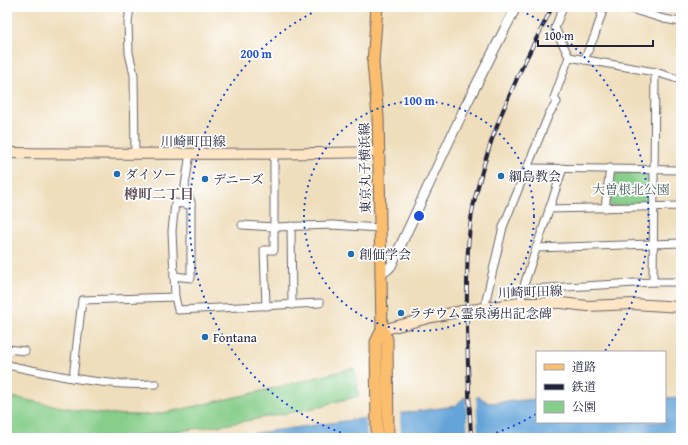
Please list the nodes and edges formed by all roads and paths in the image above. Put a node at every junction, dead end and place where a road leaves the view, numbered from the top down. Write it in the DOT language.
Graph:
graph roads {
  1 [pos="130,7"];
  2 [pos="377,7"];
  3 [pos="516,7"];
  4 [pos="564,7"];
  5 [pos="604,7"];
  6 [pos="624,7"];
  7 [pos="681,22"];
  8 [pos="569,56"];
  9 [pos="584,60"];
  10 [pos="655,72"];
  11 [pos="681,80"];
  12 [pos="379,152"];
  13 [pos="7,153"];
  14 [pos="190,153"];
  15 [pos="135,154"];
  16 [pos="274,155"];
  17 [pos="527,168"];
  18 [pos="562,168"];
  19 [pos="610,168"];
  20 [pos="654,169"];
  21 [pos="681,170"];
  22 [pos="191,205"];
  23 [pos="654,206"];
  24 [pos="681,206"];
  25 [pos="605,208"];
  26 [pos="549,209"];
  27 [pos="242,225"];
  28 [pos="291,226"];
  29 [pos="274,227"];
  30 [pos="380,228"];
  31 [pos="681,243"];
  32 [pos="654,244"];
  33 [pos="536,248"];
  34 [pos="381,274"];
  35 [pos="174,276"];
  36 [pos="653,282"];
  37 [pos="681,282"];
  38 [pos="524,292"];
  39 [pos="175,297"];
  40 [pos="520,303"];
  41 [pos="320,304"];
  42 [pos="292,305"];
  43 [pos="266,306"];
  44 [pos="681,307"];
  45 [pos="486,308"];
  46 [pos="382,337"];
  47 [pos="7,349"];
  48 [pos="25,351"];
  49 [pos="7,365"];
  50 [pos="73,378"];
  51 [pos="156,384"];
  52 [pos="377,438"];
  53 [pos="388,438"];
  1 -- 15 [label="street"];
  2 -- 12 [label="main road, 東京丸子横浜線"];
  3 -- 34 [label="street"];
  4 -- 8 [label="street"];
  5 -- 9 [label="street"];
  6 -- 7 [label="street"];
  8 -- 9 [label="street"];
  8 -- 17 [label="street"];
  9 -- 10 [label="street"];
  10 -- 11 [label="street"];
  10 -- 20 [label="street"];
  12 -- 16 [label="main road, 川崎町田線"];
  12 -- 30 [label="main road, 東京丸子横浜線"];
  13 -- 15 [label="main road, 川崎町田線"];
  14 -- 15 [label="main road, 川崎町田線"];
  14 -- 16 [label="main road, 川崎町田線"];
  14 -- 22 [label="street"];
  16 -- 29 [label="street"];
  17 -- 18 [label="street"];
  17 -- 45 [label="street"];
  18 -- 19 [label="street"];
  18 -- 26 [label="street"];
  19 -- 20 [label="street"];
  19 -- 25 [label="street"];
  20 -- 21 [label="street"];
  20 -- 23 [label="street"];
  22 -- 35 [label="street"];
  22 -- 35 [label="street"];
  23 -- 24 [label="street"];
  23 -- 25 [label="street"];
  23 -- 32 [label="street"];
  25 -- 26 [label="street"];
  26 -- 33 [label="street"];
  27 -- 29 [label="street"];
  28 -- 29 [label="street"];
  28 -- 30 [label="street"];
  28 -- 42 [label="street"];
  29 -- 43 [label="street"];
  30 -- 34 [label="main road, 東京丸子横浜線"];
  31 -- 32 [label="street"];
  32 -- 33 [label="street"];
  32 -- 36 [label="street"];
  33 -- 38 [label="street"];
  34 -- 46 [label="main road, 東京丸子横浜線"];
  35 -- 39 [label="street"];
  36 -- 37 [label="street"];
  36 -- 38 [label="street"];
  38 -- 40 [label="street"];
  39 -- 43 [label="street"];
  39 -- 50 [label="street"];
  40 -- 44 [label="main road, 川崎町田線"];
  40 -- 45 [label="main road, 川崎町田線"];
  41 -- 42 [label="street"];
  42 -- 43 [label="street"];
  45 -- 46 [label="main road, 川崎町田線"];
  46 -- 52 [label="main road, 東京丸子横浜線"];
  46 -- 53 [label="main road, 東京丸子横浜線"];
  47 -- 48 [label="street"];
  49 -- 50 [label="street"];
  50 -- 51 [label="street"];
}
